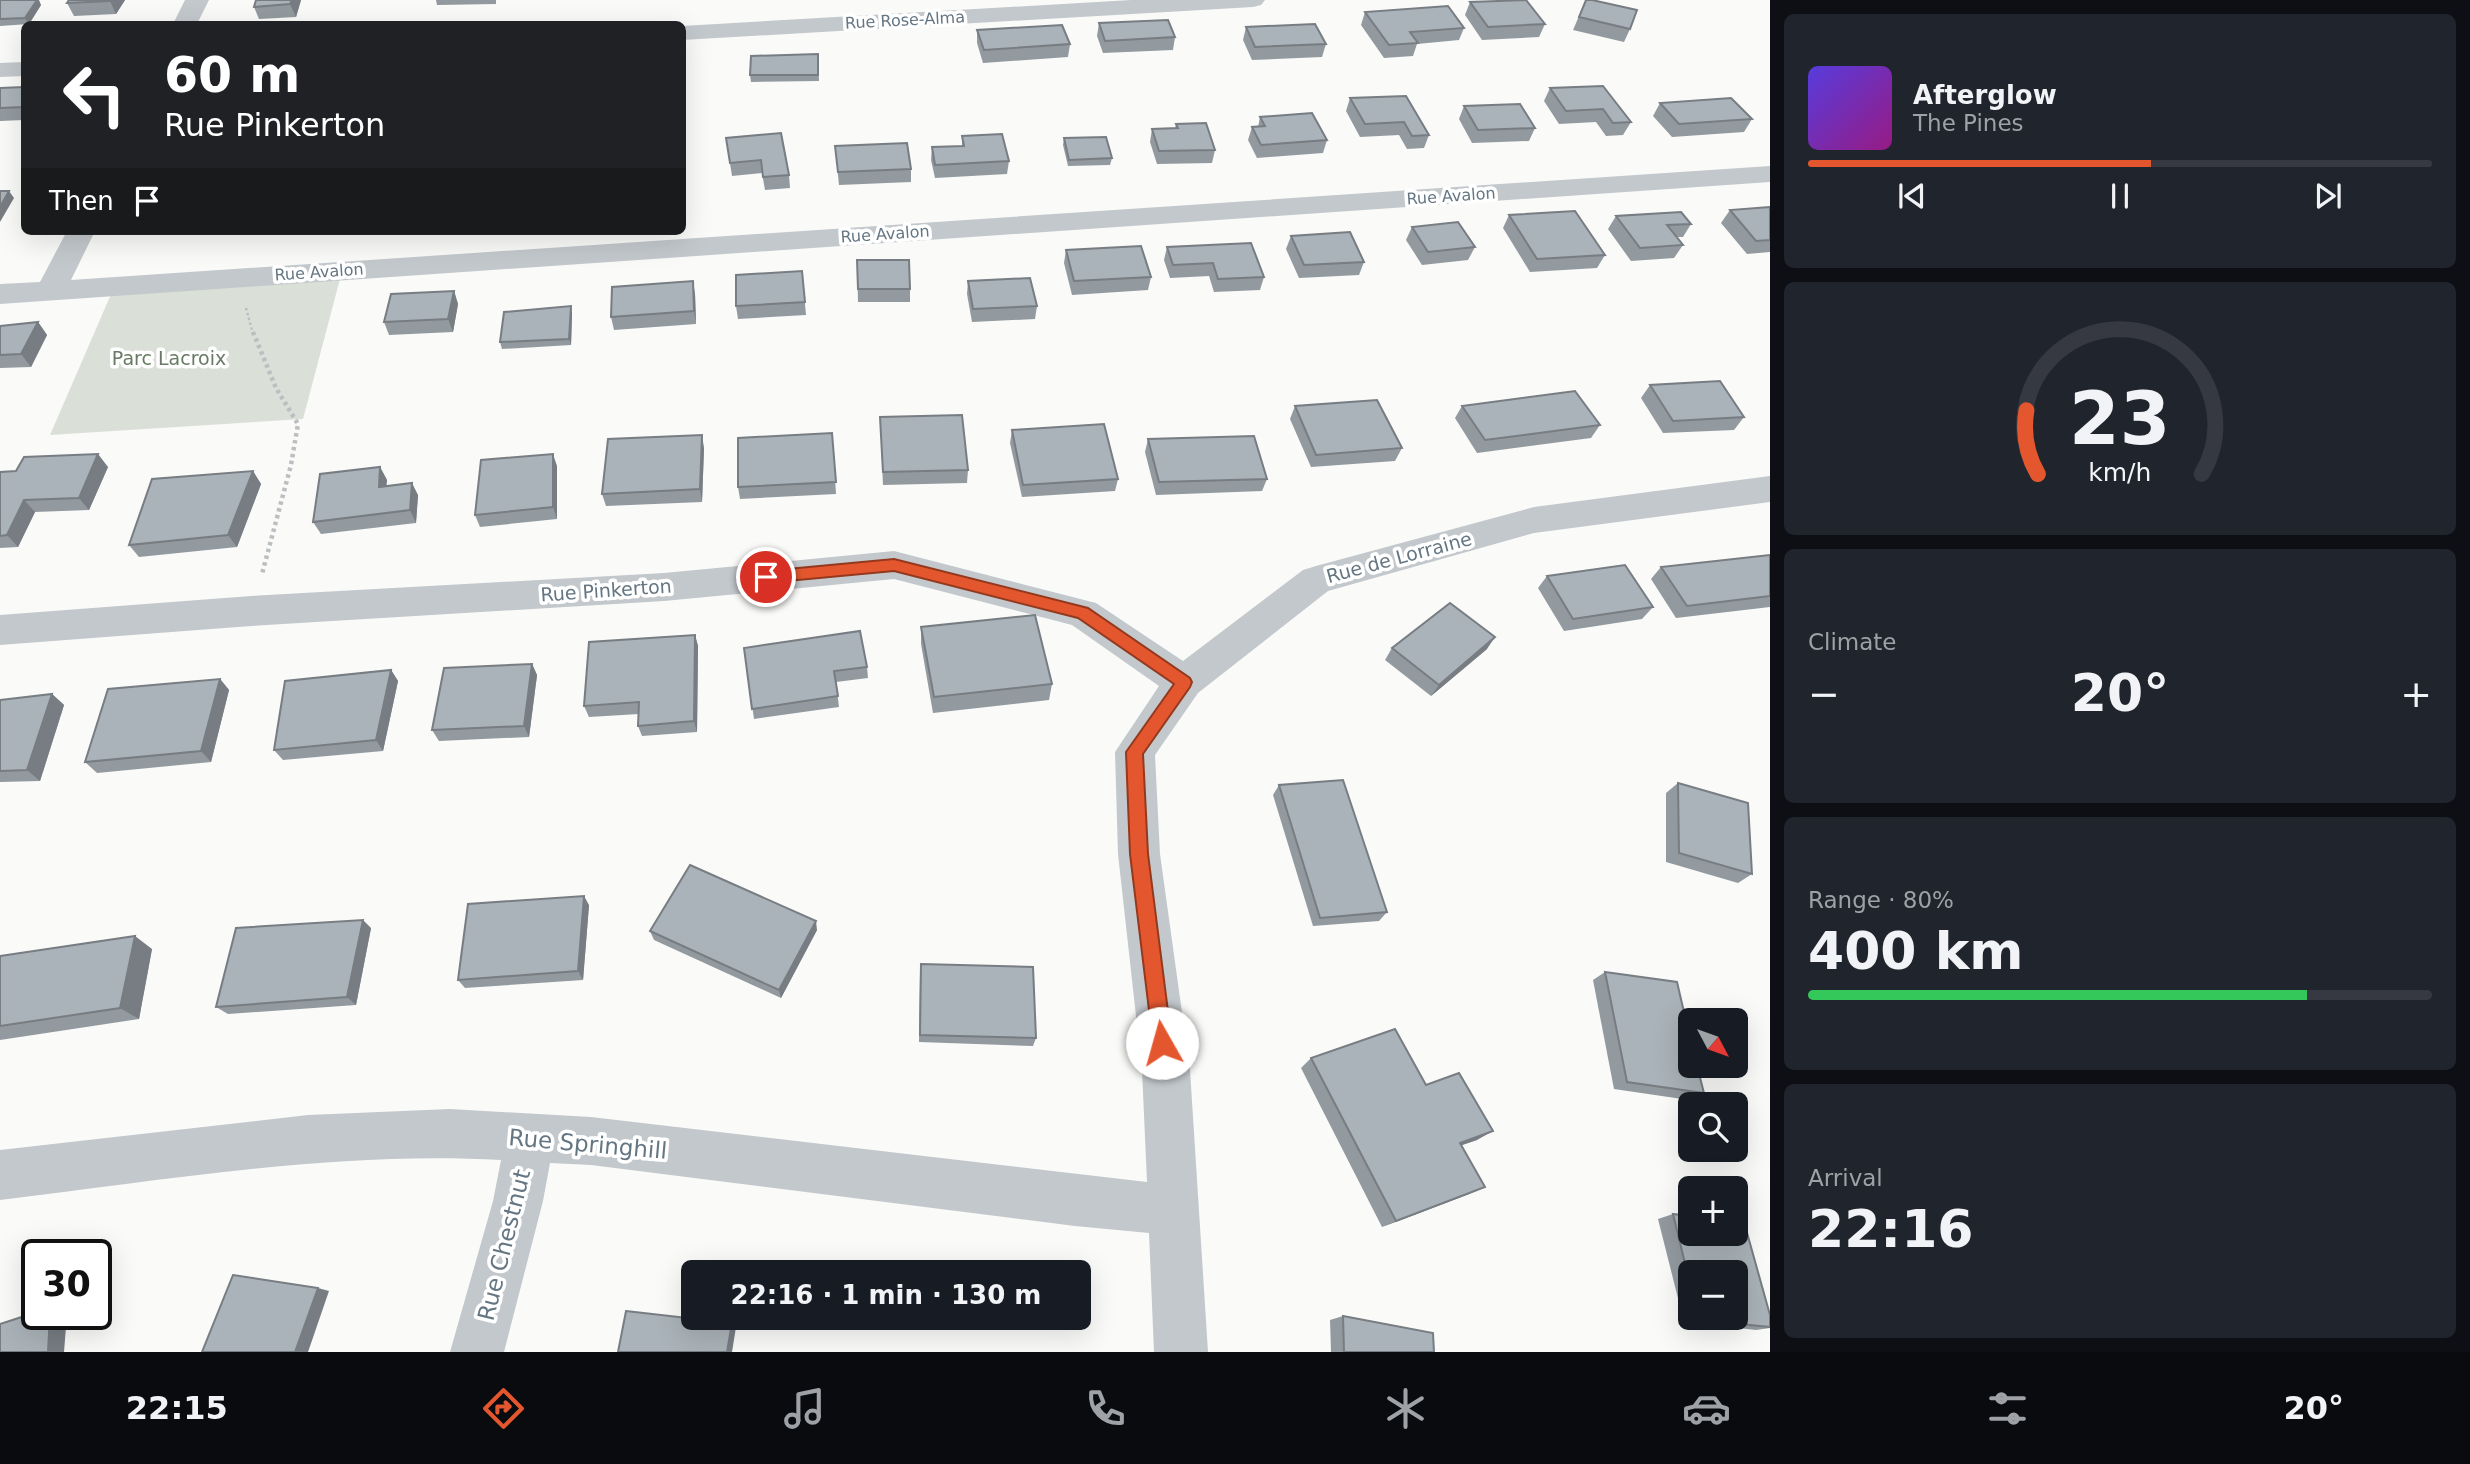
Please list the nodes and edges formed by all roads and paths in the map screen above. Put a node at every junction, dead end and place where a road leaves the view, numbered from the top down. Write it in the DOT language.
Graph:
graph roads {
  1 [pos="197,0"];
  2 [pos="1253,0"];
  3 [pos="186,21"];
  4 [pos="686,33"];
  5 [pos="21,69"];
  6 [pos="0,70"];
  7 [pos="1770,174"];
  8 [pos="79,235"];
  9 [pos="237,277"];
  10 [pos="51,290"];
  11 [pos="0,293"];
  12 [pos="1770,489"];
  13 [pos="251,611"];
  14 [pos="0,630"];
  15 [pos="1184,682"];
  16 [pos="530,1137"];
  17 [pos="0,1175"];
  18 [pos="1174,1210"];
  19 [pos="477,1352"];
  20 [pos="1181,1352"];
  1 -- 3 [label="street"];
  2 -- 4 [label="street, Rue Rose-Alma"];
  5 -- 6 [label="street"];
  7 -- 9 [label="street, Rue Avalon"];
  8 -- 10 [label="street"];
  9 -- 10 [label="street, Rue Avalon"];
  9 -- 13 [label="path"];
  10 -- 11 [label="street, Rue Avalon"];
  12 -- 15 [label="street, Rue de Lorraine"];
  13 -- 14 [label="street, Rue Pinkerton"];
  13 -- 15 [label="street, Rue Pinkerton"];
  15 -- 18 [label="street, Rue de Lorraine"];
  16 -- 17 [label="street, Rue Springhill"];
  16 -- 18 [label="street, Rue Springhill"];
  16 -- 19 [label="street, Rue Chestnut"];
  18 -- 20 [label="street, Rue de Lorraine"];
}
